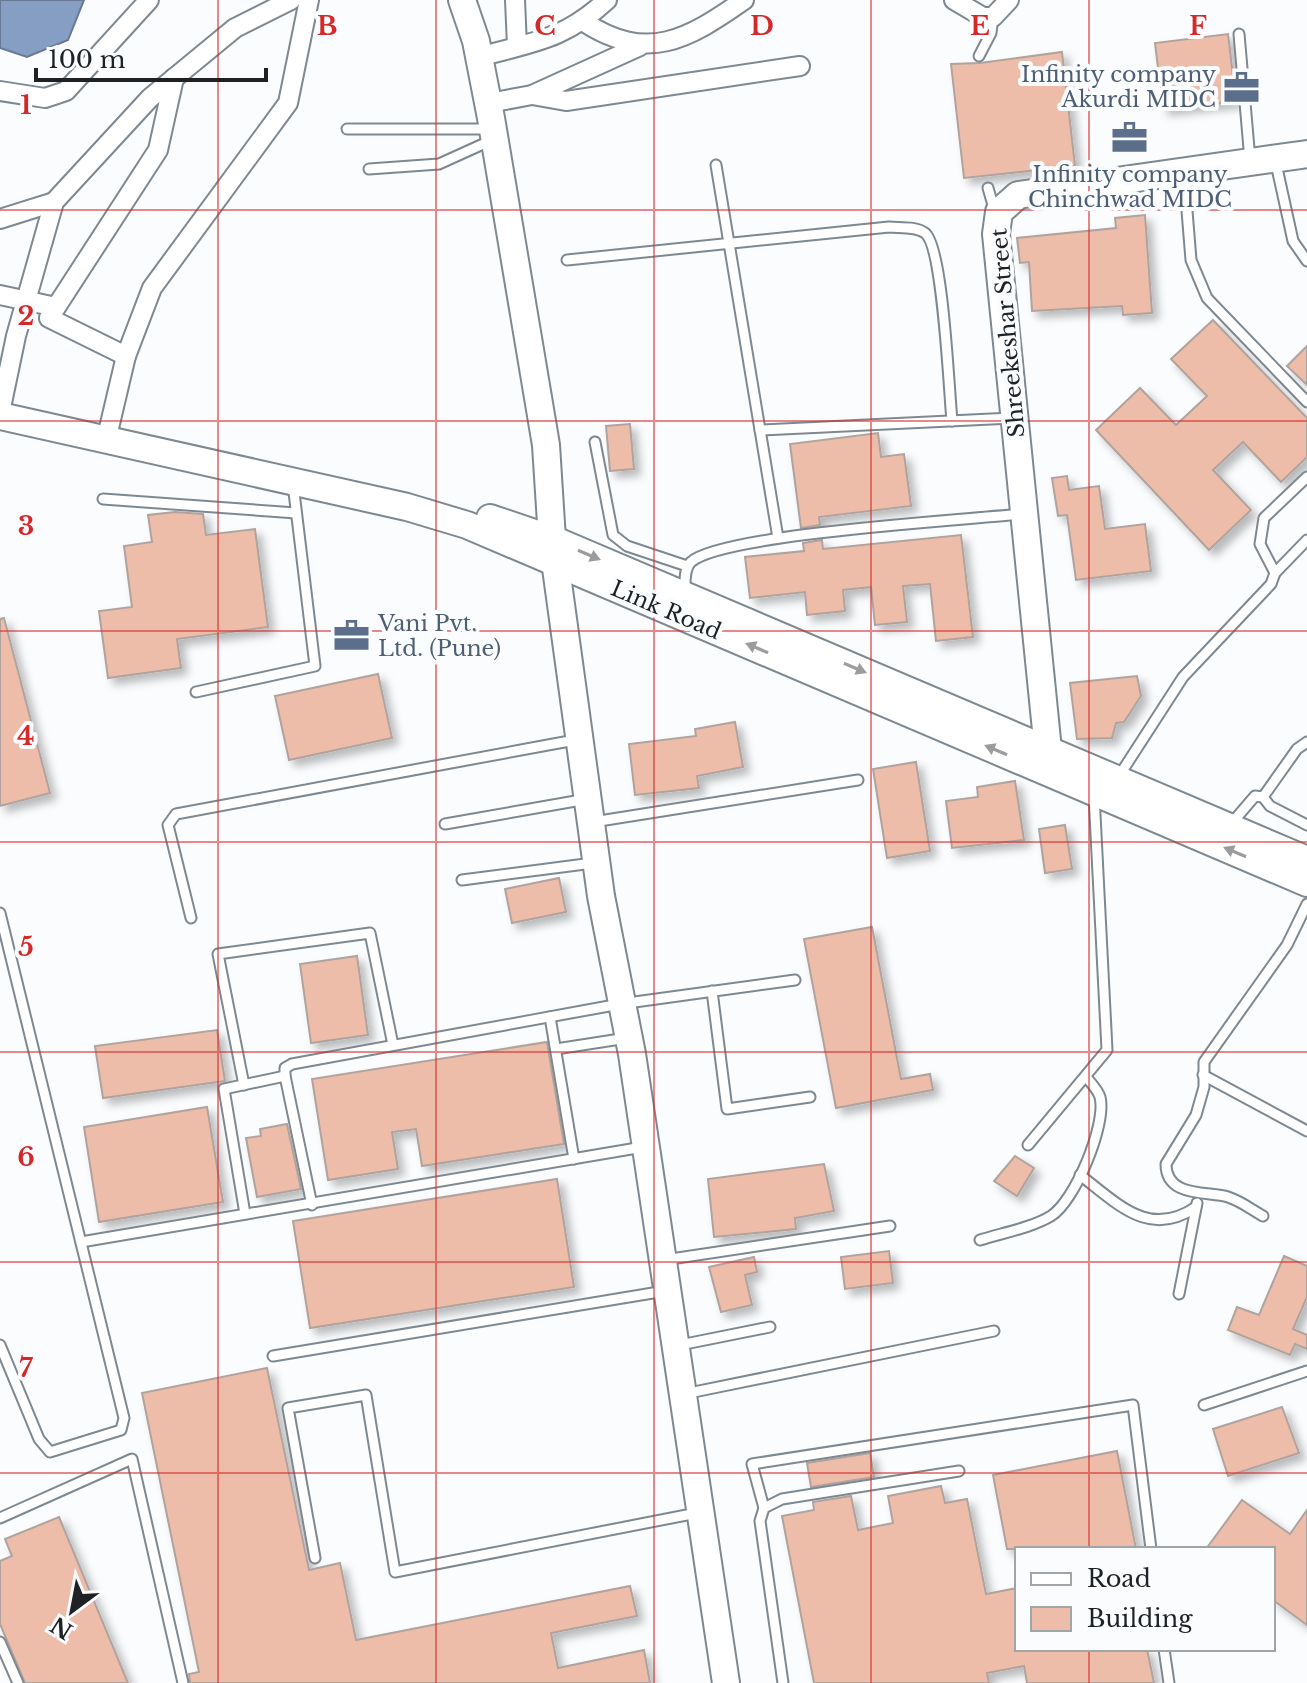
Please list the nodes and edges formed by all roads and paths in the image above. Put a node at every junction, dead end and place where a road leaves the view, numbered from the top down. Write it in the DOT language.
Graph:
graph roads {
  1 [pos="149,0"];
  2 [pos="291,0"];
  3 [pos="309,0"];
  4 [pos="462,0"];
  5 [pos="515,0"];
  6 [pos="607,0"];
  7 [pos="744,0"];
  8 [pos="954,0"];
  9 [pos="1009,0"];
  10 [pos="993,17"];
  11 [pos="584,22"];
  12 [pos="1239,34"];
  13 [pos="517,46"];
  14 [pos="640,46"];
  15 [pos="979,56"];
  16 [pos="479,57"];
  17 [pos="800,66"];
  18 [pos="174,78"];
  19 [pos="0,91"];
  20 [pos="532,95"];
  21 [pos="492,124"];
  22 [pos="347,129"];
  23 [pos="1307,154"];
  24 [pos="1263,159"];
  25 [pos="716,165"];
  26 [pos="369,169"];
  27 [pos="1184,171"];
  28 [pos="988,188"];
  29 [pos="54,202"];
  30 [pos="0,219"];
  31 [pos="997,219"];
  32 [pos="729,244"];
  33 [pos="567,260"];
  34 [pos="1307,261"];
  35 [pos="0,295"];
  36 [pos="25,303"];
  37 [pos="56,307"];
  38 [pos="6,349"];
  39 [pos="126,356"];
  40 [pos="1307,402"];
  41 [pos="1,407"];
  42 [pos="1015,418"];
  43 [pos="952,421"];
  44 [pos="760,430"];
  45 [pos="109,435"];
  46 [pos="595,442"];
  47 [pos="1307,477"];
  48 [pos="293,484"];
  49 [pos="103,499"];
  50 [pos="296,513"];
  51 [pos="1024,514"];
  52 [pos="778,538"];
  53 [pos="1307,540"];
  54 [pos="554,551"];
  55 [pos="687,566"];
  56 [pos="1275,573"];
  57 [pos="684,595"];
  58 [pos="196,692"];
  59 [pos="579,739"];
  60 [pos="1307,742"];
  61 [pos="1044,760"];
  62 [pos="1117,779"];
  63 [pos="858,780"];
  64 [pos="1093,792"];
  65 [pos="1263,797"];
  66 [pos="589,810"];
  67 [pos="445,824"];
  68 [pos="1307,825"];
  69 [pos="1228,827"];
  70 [pos="1307,860"];
  71 [pos="596,862"];
  72 [pos="462,880"];
  73 [pos="1307,883"];
  74 [pos="1307,904"];
  75 [pos="0,913"];
  76 [pos="191,918"];
  77 [pos="795,980"];
  78 [pos="712,991"];
  79 [pos="620,1004"];
  80 [pos="550,1017"];
  81 [pos="628,1038"];
  82 [pos="393,1045"];
  83 [pos="556,1049"];
  84 [pos="1203,1075"];
  85 [pos="285,1076"];
  86 [pos="1086,1077"];
  87 [pos="244,1085"];
  88 [pos="810,1097"];
  89 [pos="1307,1131"];
  90 [pos="1028,1145"];
  91 [pos="646,1146"];
  92 [pos="574,1159"];
  93 [pos="1080,1175"];
  94 [pos="1199,1196"];
  95 [pos="312,1205"];
  96 [pos="1196,1207"];
  97 [pos="245,1214"];
  98 [pos="1263,1216"];
  99 [pos="890,1226"];
  100 [pos="980,1240"];
  101 [pos="81,1242"];
  102 [pos="664,1260"];
  103 [pos="668,1291"];
  104 [pos="1179,1294"];
  105 [pos="770,1327"];
  106 [pos="994,1331"];
  107 [pos="676,1346"];
  108 [pos="1,1351"];
  109 [pos="273,1356"];
  110 [pos="1307,1371"];
  111 [pos="683,1394"];
  112 [pos="1204,1405"];
  113 [pos="959,1471"];
  114 [pos="764,1508"];
  115 [pos="701,1513"];
  116 [pos="0,1518"];
  117 [pos="1151,1547"];
  118 [pos="315,1558"];
  119 [pos="0,1642"];
  120 [pos="1164,1651"];
  121 [pos="18,1683"];
  122 [pos="183,1683"];
  123 [pos="726,1683"];
  124 [pos="783,1683"];
  125 [pos="1169,1683"];
  1 -- 19 [label="street"];
  2 -- 18 [label="street"];
  3 -- 39 [label="street"];
  4 -- 16 [label="street"];
  5 -- 13 [label="street"];
  6 -- 11 [label="street"];
  7 -- 14 [label="street"];
  8 -- 10 [label="street"];
  9 -- 10 [label="street"];
  10 -- 15 [label="lane"];
  11 -- 13 [label="street"];
  11 -- 14 [label="street"];
  12 -- 24 [label="lane"];
  13 -- 16 [label="street"];
  14 -- 20 [label="street"];
  16 -- 21 [label="street"];
  17 -- 20 [label="street"];
  18 -- 29 [label="street"];
  18 -- 37 [label="street"];
  20 -- 21 [label="street"];
  21 -- 22 [label="lane"];
  21 -- 26 [label="lane"];
  21 -- 54 [label="street"];
  23 -- 24 [label="street, Shreekeshar Street"];
  24 -- 27 [label="street, Shreekeshar Street"];
  24 -- 34 [label="lane"];
  25 -- 32 [label="lane"];
  27 -- 31 [label="street, Shreekeshar Street"];
  27 -- 40 [label="lane"];
  28 -- 31 [label="lane"];
  29 -- 30 [label="street"];
  29 -- 36 [label="street"];
  31 -- 42 [label="street, Shreekeshar Street"];
  32 -- 33 [label="lane"];
  32 -- 43 [label="lane"];
  32 -- 44 [label="lane"];
  35 -- 36 [label="street"];
  36 -- 37 [label="street"];
  36 -- 38 [label="street"];
  37 -- 39 [label="street"];
  38 -- 41 [label="street"];
  39 -- 45 [label="street"];
  41 -- 45 [label="street, Link Road"];
  42 -- 43 [label="lane"];
  42 -- 51 [label="street, Shreekeshar Street"];
  43 -- 44 [label="lane"];
  44 -- 52 [label="lane"];
  45 -- 48 [label="street, Link Road"];
  45 -- 54 [label="street, Link Road"];
  46 -- 55 [label="lane"];
  47 -- 56 [label="lane"];
  48 -- 50 [label="lane"];
  48 -- 54 [label="street, Link Road"];
  49 -- 50 [label="lane"];
  50 -- 58 [label="lane"];
  51 -- 52 [label="lane"];
  51 -- 61 [label="street, Shreekeshar Street"];
  52 -- 55 [label="lane"];
  53 -- 56 [label="lane"];
  54 -- 57 [label="street, Link Road, one-way"];
  54 -- 59 [label="street"];
  61 -- 54 [label="street, Link Road, one-way"];
  55 -- 57 [label="lane"];
  56 -- 62 [label="lane"];
  57 -- 61 [label="street, Link Road, one-way"];
  59 -- 66 [label="street"];
  59 -- 76 [label="lane"];
  60 -- 65 [label="lane"];
  61 -- 62 [label="street, Link Road"];
  61 -- 64 [label="street, Link Road"];
  62 -- 69 [label="street, Link Road"];
  63 -- 66 [label="lane"];
  73 -- 64 [label="street, Link Road, one-way"];
  64 -- 86 [label="lane"];
  65 -- 68 [label="lane"];
  65 -- 69 [label="lane"];
  66 -- 67 [label="lane"];
  66 -- 71 [label="street"];
  69 -- 70 [label="street, Link Road"];
  71 -- 72 [label="lane"];
  71 -- 79 [label="street"];
  74 -- 84 [label="lane"];
  75 -- 101 [label="lane"];
  77 -- 78 [label="lane"];
  78 -- 79 [label="lane"];
  78 -- 88 [label="lane"];
  79 -- 80 [label="lane"];
  79 -- 81 [label="street"];
  80 -- 82 [label="lane"];
  80 -- 83 [label="lane"];
  81 -- 83 [label="lane"];
  81 -- 91 [label="street"];
  82 -- 85 [label="lane"];
  82 -- 87 [label="lane"];
  83 -- 92 [label="lane"];
  84 -- 89 [label="lane"];
  84 -- 94 [label="lane"];
  85 -- 87 [label="lane"];
  85 -- 95 [label="lane"];
  86 -- 90 [label="lane"];
  86 -- 93 [label="lane"];
  87 -- 97 [label="lane"];
  91 -- 92 [label="lane"];
  91 -- 102 [label="street"];
  92 -- 95 [label="lane"];
  93 -- 96 [label="lane"];
  93 -- 100 [label="lane"];
  94 -- 96 [label="lane"];
  94 -- 98 [label="lane"];
  95 -- 97 [label="lane"];
  96 -- 104 [label="lane"];
  97 -- 101 [label="lane"];
  99 -- 102 [label="lane"];
  101 -- 108 [label="lane"];
  102 -- 103 [label="street"];
  103 -- 107 [label="street"];
  103 -- 109 [label="lane"];
  105 -- 107 [label="lane"];
  106 -- 111 [label="lane"];
  107 -- 111 [label="street"];
  110 -- 112 [label="lane"];
  111 -- 115 [label="street"];
  113 -- 114 [label="lane"];
  114 -- 117 [label="lane"];
  114 -- 124 [label="lane"];
  115 -- 118 [label="lane"];
  115 -- 123 [label="street"];
  116 -- 122 [label="lane"];
  119 -- 121 [label="lane"];
  120 -- 125 [label="lane"];
}
